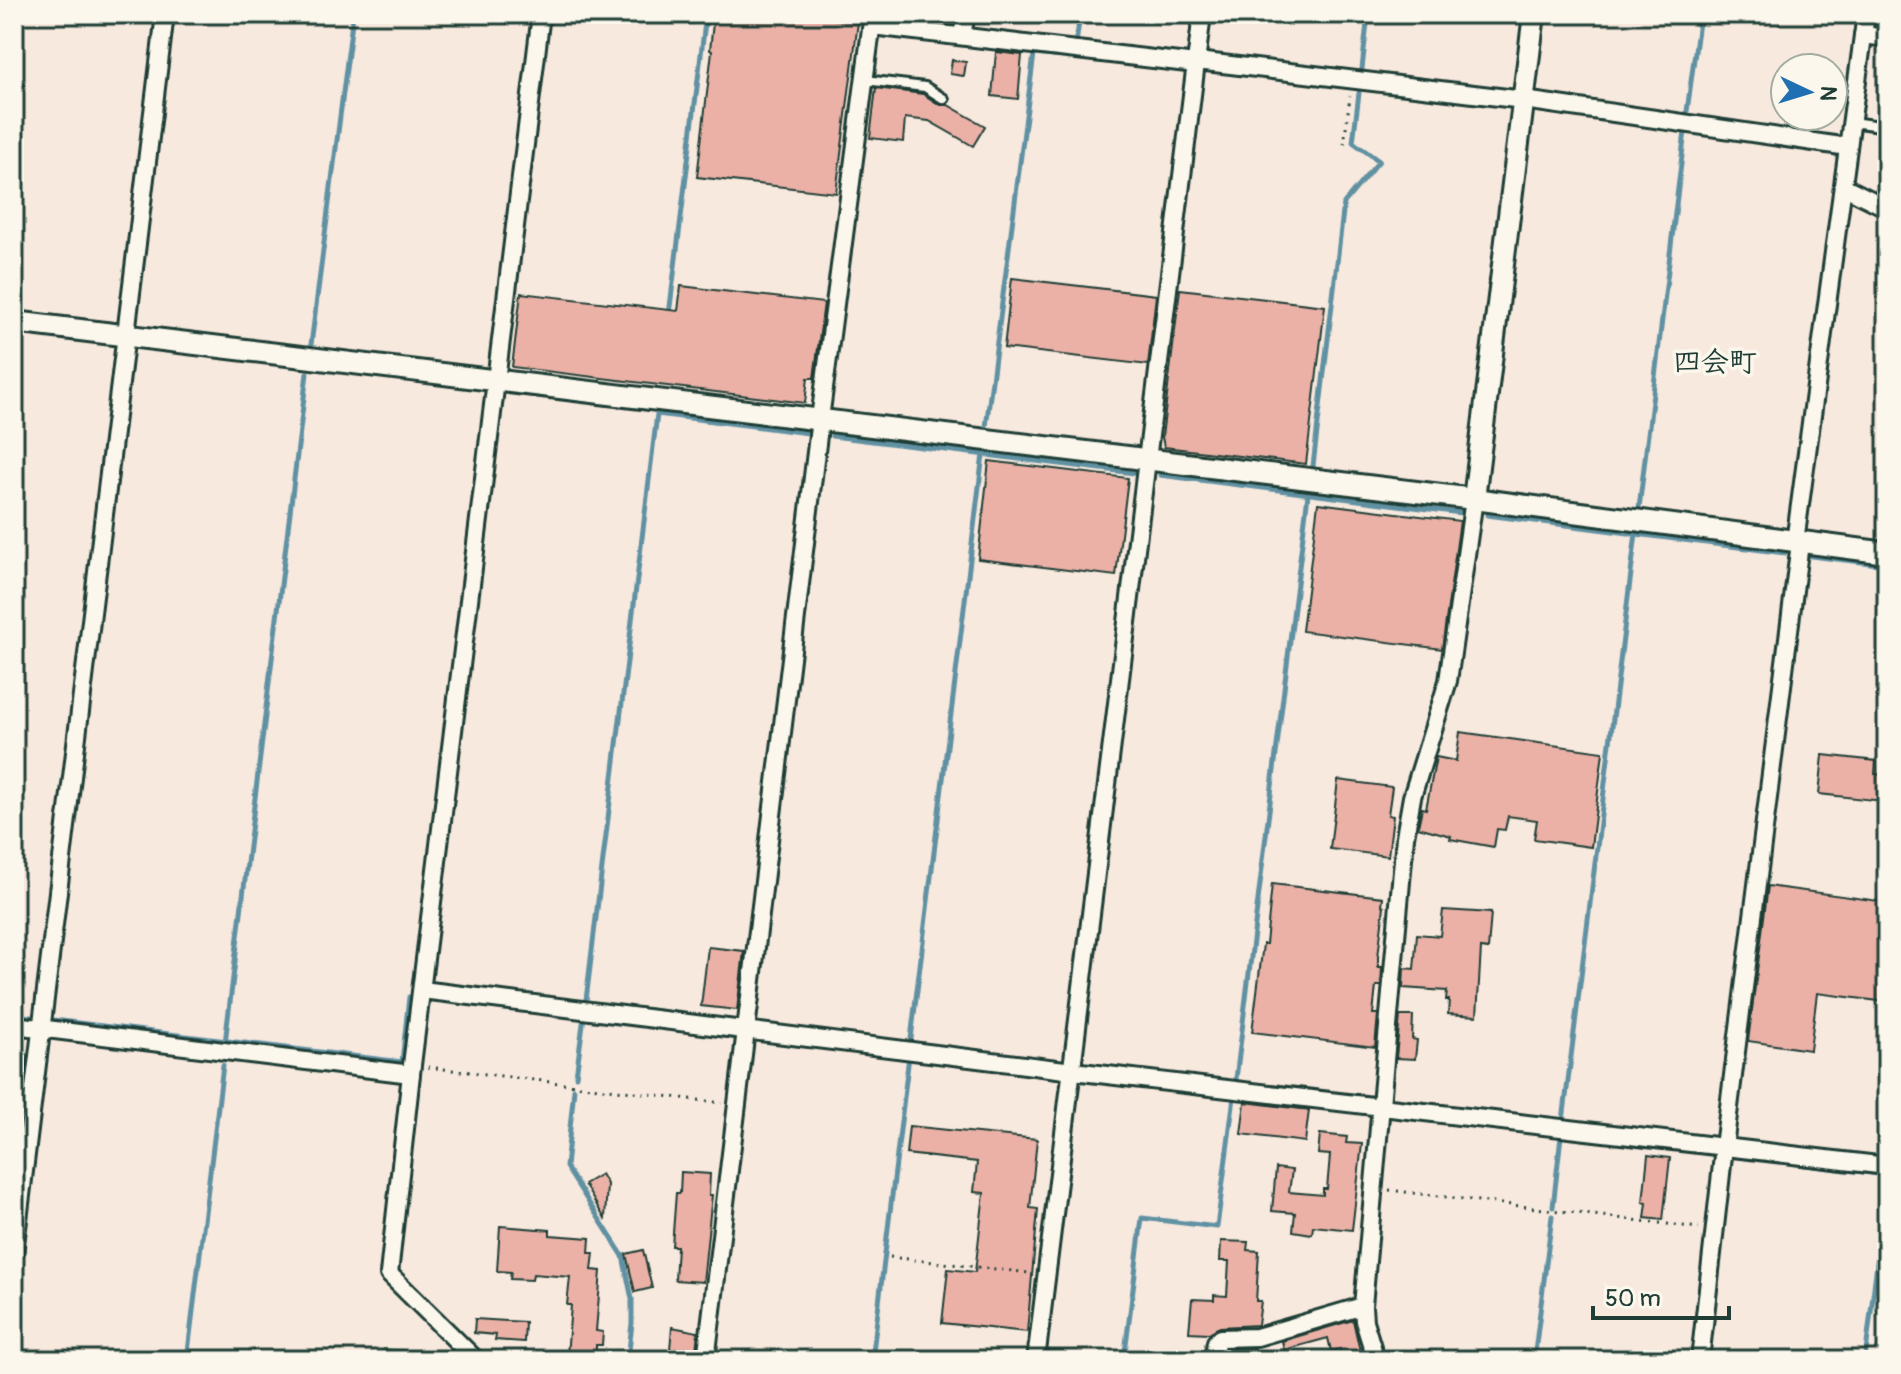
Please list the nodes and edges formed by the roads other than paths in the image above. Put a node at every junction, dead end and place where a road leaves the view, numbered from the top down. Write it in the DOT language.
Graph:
graph roads {
  1 [pos="165,14"];
  2 [pos="541,14"];
  3 [pos="966,14"];
  4 [pos="1202,14"];
  5 [pos="1534,14"];
  6 [pos="1866,14"];
  7 [pos="872,20"];
  8 [pos="962,35"];
  9 [pos="1863,35"];
  10 [pos="1887,38"];
  11 [pos="1196,63"];
  12 [pos="865,80"];
  13 [pos="944,99"];
  14 [pos="1524,100"];
  15 [pos="1851,122"];
  16 [pos="1887,127"];
  17 [pos="1848,147"];
  18 [pos="1843,186"];
  19 [pos="1887,208"];
  20 [pos="14,322"];
  21 [pos="126,336"];
  22 [pos="496,380"];
  23 [pos="820,419"];
  24 [pos="1146,459"];
  25 [pos="1474,499"];
  26 [pos="1798,543"];
  27 [pos="1887,553"];
  28 [pos="422,990"];
  29 [pos="14,1025"];
  30 [pos="42,1029"];
  31 [pos="747,1030"];
  32 [pos="412,1070"];
  33 [pos="1073,1071"];
  34 [pos="1380,1106"];
  35 [pos="1724,1147"];
  36 [pos="1887,1166"];
  37 [pos="14,1253"];
  38 [pos="1363,1306"];
  39 [pos="476,1360"];
  40 [pos="706,1360"];
  41 [pos="1036,1360"];
  42 [pos="1213,1360"];
  43 [pos="1376,1360"];
  44 [pos="1700,1360"];
  1 -- 21 [label="street"];
  2 -- 22 [label="street"];
  3 -- 8 [label="street"];
  4 -- 11 [label="street"];
  5 -- 14 [label="street"];
  6 -- 9 [label="street"];
  7 -- 8 [label="street"];
  7 -- 12 [label="street"];
  8 -- 11 [label="street"];
  9 -- 10 [label="street"];
  9 -- 15 [label="street"];
  11 -- 14 [label="street"];
  11 -- 24 [label="street"];
  12 -- 13 [label="lane"];
  12 -- 23 [label="street"];
  14 -- 17 [label="street"];
  14 -- 25 [label="street"];
  15 -- 16 [label="lane"];
  15 -- 17 [label="street"];
  17 -- 18 [label="street"];
  18 -- 19 [label="street"];
  18 -- 26 [label="street"];
  20 -- 21 [label="street"];
  21 -- 22 [label="street"];
  21 -- 30 [label="street"];
  22 -- 23 [label="street"];
  22 -- 28 [label="street"];
  23 -- 24 [label="street"];
  23 -- 31 [label="street"];
  24 -- 25 [label="street"];
  24 -- 33 [label="street"];
  25 -- 26 [label="street"];
  25 -- 34 [label="street"];
  26 -- 27 [label="street"];
  26 -- 35 [label="street"];
  28 -- 31 [label="street"];
  28 -- 32 [label="street"];
  29 -- 30 [label="street"];
  30 -- 32 [label="street"];
  30 -- 37 [label="street"];
  31 -- 33 [label="street"];
  31 -- 40 [label="street"];
  32 -- 39 [label="street"];
  33 -- 34 [label="street"];
  33 -- 41 [label="street"];
  34 -- 35 [label="street"];
  34 -- 38 [label="street"];
  35 -- 36 [label="street"];
  35 -- 44 [label="street"];
  38 -- 42 [label="street"];
  38 -- 43 [label="street"];
}
